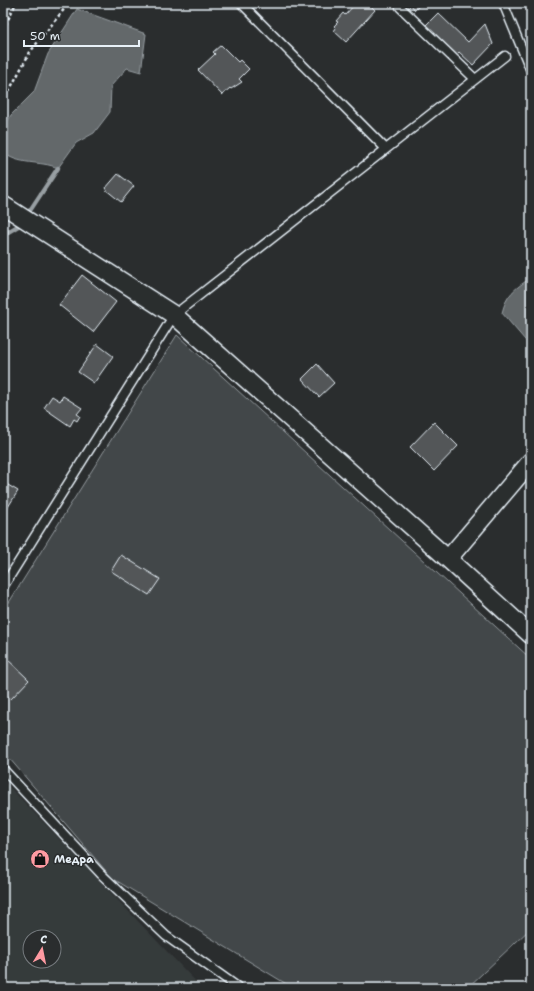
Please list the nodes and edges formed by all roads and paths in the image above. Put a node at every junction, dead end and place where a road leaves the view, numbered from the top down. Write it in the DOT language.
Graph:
graph roads {
  1 [pos="16,3"];
  2 [pos="67,3"];
  3 [pos="241,3"];
  4 [pos="503,3"];
  5 [pos="400,7"];
  6 [pos="3,30"];
  7 [pos="505,56"];
  8 [pos="531,71"];
  9 [pos="476,79"];
  10 [pos="3,102"];
  11 [pos="386,149"];
  12 [pos="3,205"];
  13 [pos="174,316"];
  14 [pos="531,461"];
  15 [pos="448,559"];
  16 [pos="3,587"];
  17 [pos="531,635"];
  18 [pos="3,769"];
  19 [pos="239,988"];
  1 -- 6 [label="path"];
  2 -- 10 [label="path"];
  3 -- 11 [label="lane"];
  4 -- 8 [label="lane"];
  5 -- 9 [label="lane"];
  7 -- 9 [label="lane"];
  9 -- 11 [label="lane"];
  11 -- 13 [label="lane"];
  12 -- 13 [label="street"];
  13 -- 15 [label="street"];
  13 -- 16 [label="lane"];
  14 -- 15 [label="street"];
  15 -- 17 [label="street"];
  18 -- 19 [label="lane"];
}
